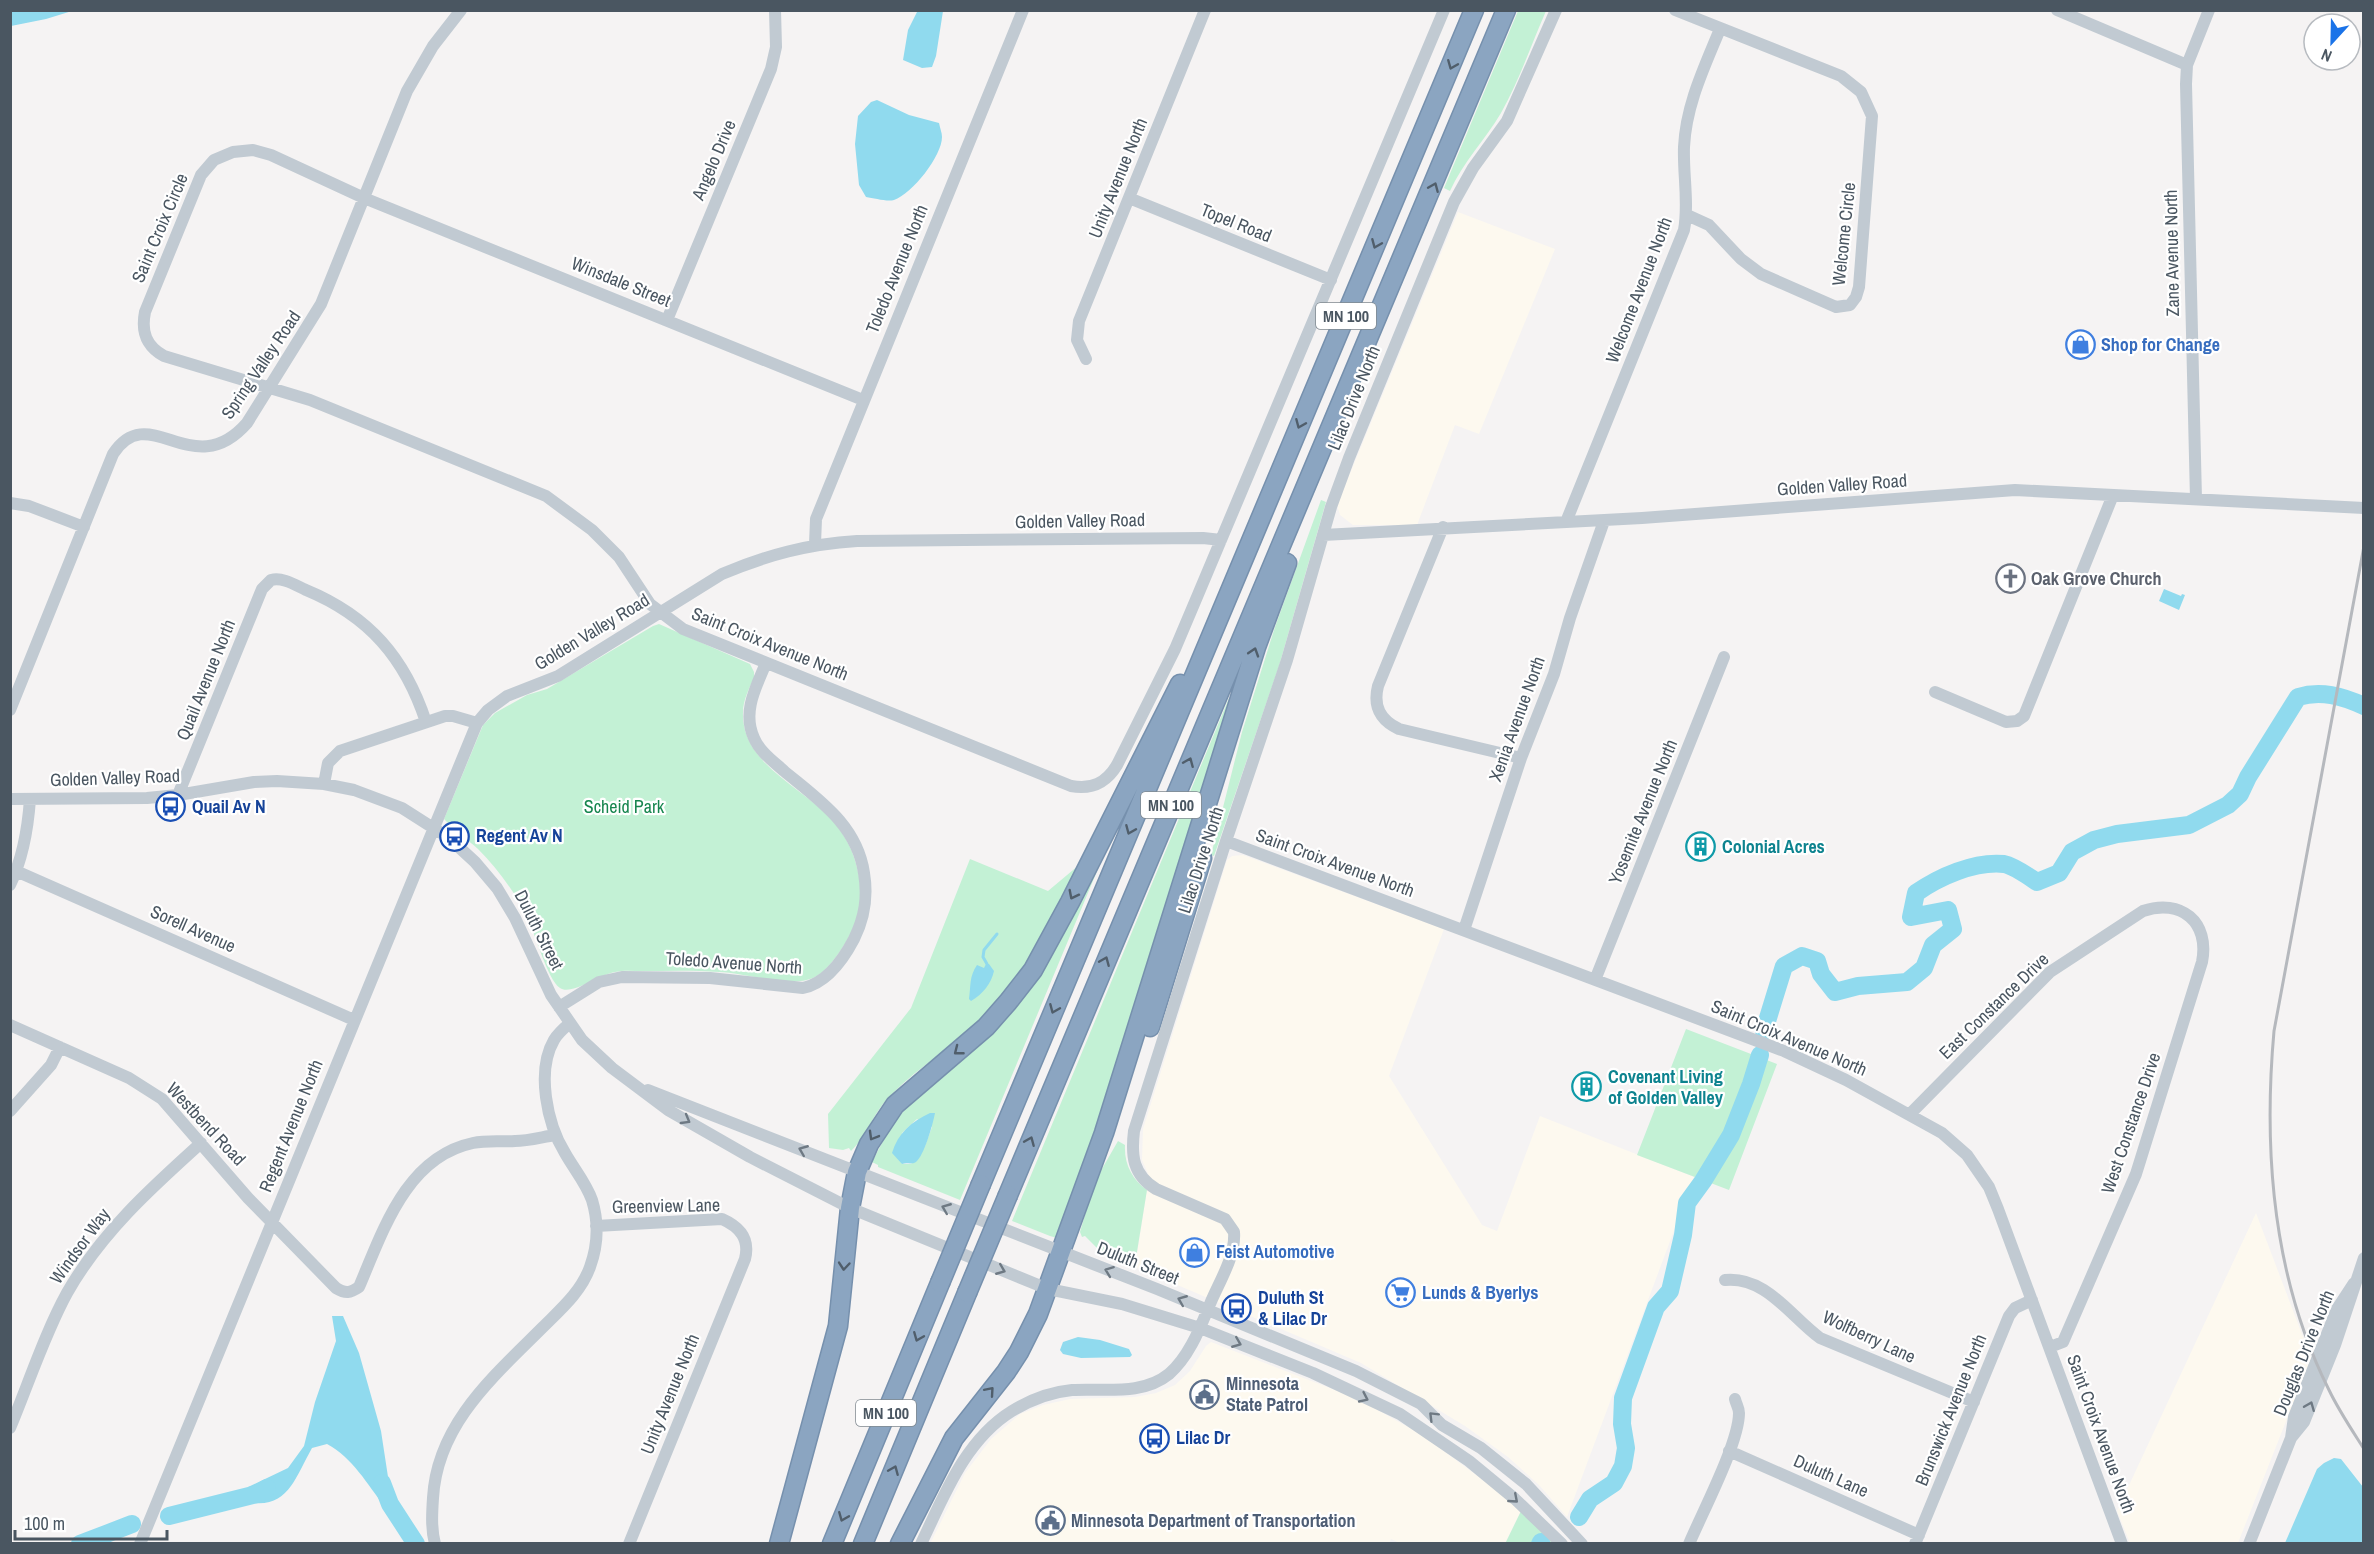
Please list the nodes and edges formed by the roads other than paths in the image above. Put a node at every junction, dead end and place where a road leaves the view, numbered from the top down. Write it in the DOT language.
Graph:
graph roads {
  1 [pos="461,10"];
  2 [pos="775,10"];
  3 [pos="1023,10"];
  4 [pos="1205,10"];
  5 [pos="1444,10"];
  6 [pos="1474,10"];
  7 [pos="1506,10"];
  8 [pos="1556,10"];
  9 [pos="1675,10"];
  10 [pos="2057,10"];
  11 [pos="2209,10"];
  12 [pos="1720,29"];
  13 [pos="2187,65"];
  14 [pos="364,198"];
  15 [pos="1128,198"];
  16 [pos="1687,215"];
  17 [pos="1331,280"];
  18 [pos="667,320"];
  19 [pos="1086,359"];
  20 [pos="269,386"];
  21 [pos="863,400"];
  22 [pos="1338,415"];
  23 [pos="2113,495"];
  24 [pos="2196,499"];
  25 [pos="10,502"];
  26 [pos="2364,508"];
  27 [pos="1604,521"];
  28 [pos="1566,522"];
  29 [pos="84,527"];
  30 [pos="1443,527"];
  31 [pos="1323,535"];
  32 [pos="1221,540"];
  33 [pos="815,544"];
  34 [pos="660,613"];
  35 [pos="1218,621"];
  36 [pos="1724,657"];
  37 [pos="766,663"];
  38 [pos="1935,692"];
  39 [pos="10,710"];
  40 [pos="426,723"];
  41 [pos="477,723"];
  42 [pos="1521,758"];
  43 [pos="324,784"];
  44 [pos="178,795"];
  45 [pos="10,799"];
  46 [pos="30,799"];
  47 [pos="433,826"];
  48 [pos="1226,841"];
  49 [pos="16,871"];
  50 [pos="10,885"];
  51 [pos="1464,930"];
  52 [pos="2202,931"];
  53 [pos="1595,980"];
  54 [pos="559,1007"];
  55 [pos="354,1020"];
  56 [pos="570,1023"];
  57 [pos="10,1025"];
  58 [pos="60,1047"];
  59 [pos="638,1087"];
  60 [pos="10,1111"];
  61 [pos="1910,1114"];
  62 [pos="555,1135"];
  63 [pos="201,1143"];
  64 [pos="857,1172"];
  65 [pos="850,1208"];
  66 [pos="272,1222"];
  67 [pos="596,1226"];
  68 [pos="1061,1252"];
  69 [pos="2364,1258"];
  70 [pos="745,1259"];
  71 [pos="1725,1280"];
  72 [pos="1048,1289"];
  73 [pos="2032,1300"];
  74 [pos="1207,1310"];
  75 [pos="1200,1328"];
  76 [pos="2050,1347"];
  77 [pos="1735,1400"];
  78 [pos="1974,1402"];
  79 [pos="10,1428"];
  80 [pos="1729,1451"];
  81 [pos="1917,1539"];
  82 [pos="140,1544"];
  83 [pos="435,1544"];
  84 [pos="629,1544"];
  85 [pos="779,1544"];
  86 [pos="832,1544"];
  87 [pos="863,1544"];
  88 [pos="900,1544"];
  89 [pos="921,1544"];
  90 [pos="1562,1544"];
  91 [pos="1582,1544"];
  92 [pos="1689,1544"];
  93 [pos="2122,1544"];
  94 [pos="2249,1544"];
  1 -- 14 [label="street, Spring Valley Road"];
  2 -- 18 [label="street, Angelo Drive"];
  3 -- 21 [label="street, Toledo Avenue North"];
  4 -- 15 [label="street, Unity Avenue North"];
  5 -- 17 [label="street"];
  6 -- 35 [label="highway, MN 100, one-way"];
  22 -- 7 [label="highway, MN 100, one-way"];
  8 -- 31 [label="street, Lilac Drive North"];
  9 -- 12 [label="street"];
  10 -- 13 [label="street"];
  11 -- 13 [label="street, Zane Avenue North"];
  12 -- 16 [label="street, Welcome Avenue North"];
  12 -- 16 [label="street, Welcome Circle"];
  13 -- 24 [label="street, Zane Avenue North"];
  14 -- 18 [label="street, Winsdale Street"];
  14 -- 20 [label="street, Spring Valley Road"];
  14 -- 20 [label="street, Saint Croix Circle"];
  15 -- 17 [label="street, Topel Road"];
  15 -- 19 [label="street, Unity Avenue North"];
  16 -- 28 [label="street, Welcome Avenue North"];
  17 -- 32 [label="street"];
  18 -- 21 [label="street, Winsdale Street"];
  20 -- 29 [label="street, Spring Valley Road"];
  20 -- 34 [label="street, Saint Croix Avenue North"];
  21 -- 33 [label="street, Toledo Avenue North"];
  68 -- 22 [label="highway, one-way"];
  87 -- 22 [label="highway, MN 100, one-way, bridge"];
  23 -- 24 [label="street, Golden Valley Road"];
  23 -- 27 [label="street, Golden Valley Road"];
  23 -- 38 [label="street"];
  24 -- 26 [label="street, Golden Valley Road"];
  25 -- 29 [label="street"];
  27 -- 28 [label="street, Golden Valley Road"];
  27 -- 42 [label="street, Xenia Avenue North"];
  28 -- 30 [label="street, Golden Valley Road"];
  29 -- 39 [label="street, Spring Valley Road"];
  30 -- 31 [label="street, Golden Valley Road"];
  30 -- 42 [label="street"];
  31 -- 48 [label="street, Lilac Drive North"];
  32 -- 33 [label="street, Golden Valley Road"];
  32 -- 37 [label="street, Saint Croix Avenue North"];
  33 -- 34 [label="street, Golden Valley Road"];
  34 -- 37 [label="street, Saint Croix Avenue North"];
  34 -- 41 [label="street, Golden Valley Road"];
  35 -- 64 [label="highway, one-way"];
  35 -- 86 [label="highway, MN 100, one-way, bridge"];
  36 -- 53 [label="street, Yosemite Avenue North"];
  37 -- 54 [label="street, Toledo Avenue North"];
  40 -- 41 [label="street"];
  40 -- 43 [label="street"];
  40 -- 44 [label="street, Quail Avenue North"];
  41 -- 47 [label="street, Regent Avenue North"];
  42 -- 51 [label="street, Xenia Avenue North"];
  43 -- 44 [label="street, Golden Valley Road"];
  43 -- 47 [label="street, Duluth Street"];
  44 -- 46 [label="street, Golden Valley Road"];
  45 -- 46 [label="street, Golden Valley Road"];
  46 -- 49 [label="street"];
  47 -- 54 [label="street, Duluth Street"];
  47 -- 55 [label="street, Regent Avenue North"];
  48 -- 51 [label="street, Saint Croix Avenue North"];
  48 -- 74 [label="street, Lilac Drive North"];
  49 -- 50 [label="street"];
  49 -- 55 [label="street, Sorell Avenue"];
  51 -- 53 [label="street, Saint Croix Avenue North"];
  52 -- 61 [label="street, East Constance Drive"];
  52 -- 76 [label="street, West Constance Drive"];
  53 -- 61 [label="street, Saint Croix Avenue North"];
  54 -- 56 [label="street, Duluth Street"];
  55 -- 66 [label="street, Regent Avenue North"];
  56 -- 59 [label="street, Duluth Street"];
  56 -- 62 [label="street"];
  57 -- 58 [label="street, Westbend Road"];
  58 -- 60 [label="street"];
  58 -- 63 [label="street, Westbend Road"];
  64 -- 59 [label="street, Duluth Street, one-way"];
  59 -- 65 [label="street, Duluth Street, one-way"];
  61 -- 73 [label="street, Saint Croix Avenue North"];
  62 -- 66 [label="street, Westbend Road"];
  62 -- 67 [label="street"];
  63 -- 66 [label="street, Westbend Road"];
  63 -- 79 [label="street, Windsor Way"];
  64 -- 65 [label="highway"];
  68 -- 64 [label="street, Duluth Street, one-way"];
  65 -- 72 [label="street, Duluth Street, one-way"];
  65 -- 85 [label="highway, one-way"];
  66 -- 82 [label="street, Regent Avenue North"];
  67 -- 70 [label="street, Greenview Lane"];
  67 -- 83 [label="street"];
  68 -- 72 [label="highway"];
  74 -- 68 [label="street, Duluth Street, one-way"];
  69 -- 94 [label="street, Douglas Drive North"];
  70 -- 84 [label="street, Unity Avenue North"];
  71 -- 78 [label="street, Wolfberry Lane"];
  72 -- 75 [label="street, Duluth Street"];
  88 -- 72 [label="highway, one-way"];
  73 -- 76 [label="street, Saint Croix Avenue North"];
  73 -- 78 [label="street, Brunswick Avenue North"];
  74 -- 75 [label="street, Lilac Drive North"];
  91 -- 74 [label="street, Duluth Street, one-way"];
  75 -- 89 [label="street, Lilac Drive North"];
  75 -- 90 [label="street, Duluth Street, one-way"];
  76 -- 93 [label="street, Saint Croix Avenue North"];
  77 -- 80 [label="street"];
  78 -- 81 [label="street, Brunswick Avenue North"];
  80 -- 81 [label="street, Duluth Lane"];
  80 -- 92 [label="street"];
}
